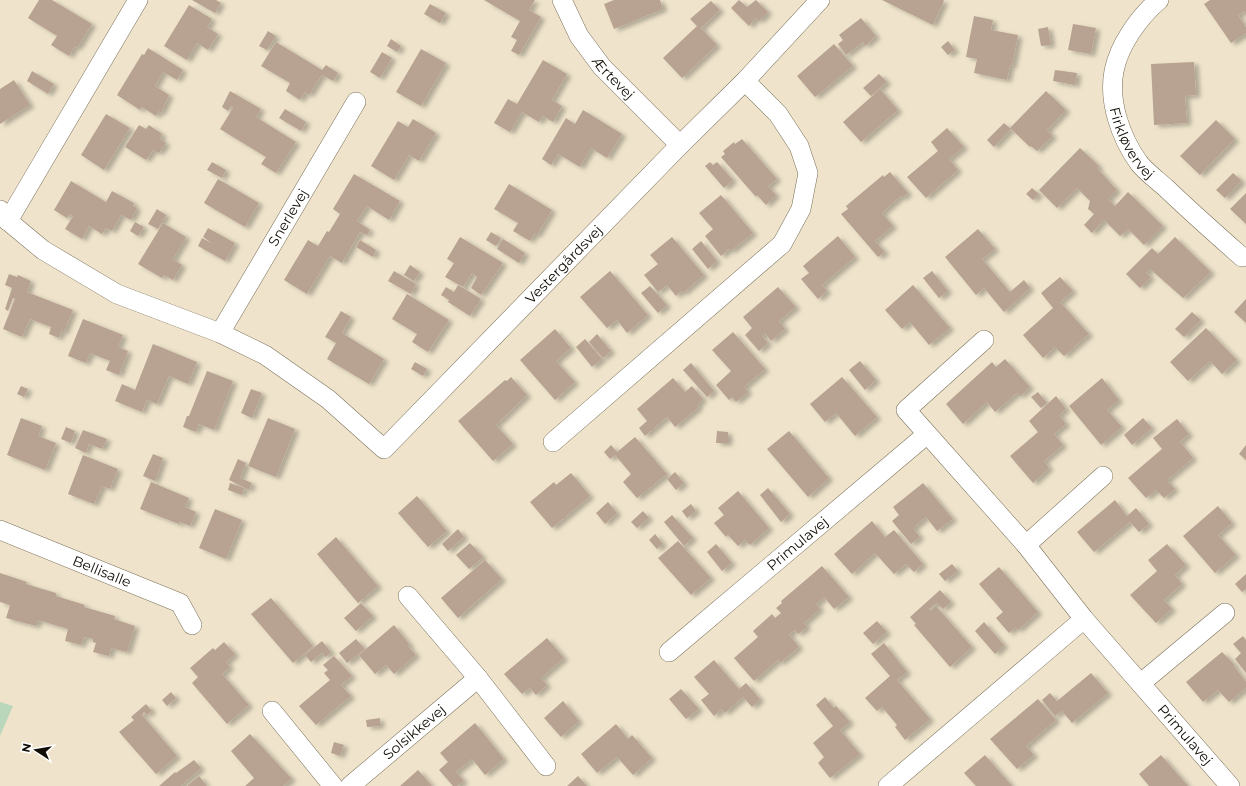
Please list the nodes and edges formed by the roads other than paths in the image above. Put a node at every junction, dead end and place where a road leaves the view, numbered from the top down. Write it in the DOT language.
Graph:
graph roads {
  1 [pos="138,0"];
  2 [pos="562,0"];
  3 [pos="820,0"];
  4 [pos="1159,0"];
  5 [pos="745,81"];
  6 [pos="356,102"];
  7 [pos="680,145"];
  8 [pos="4,215"];
  9 [pos="1242,257"];
  10 [pos="220,333"];
  11 [pos="984,340"];
  12 [pos="926,435"];
  13 [pos="553,442"];
  14 [pos="1104,476"];
  15 [pos="0,530"];
  16 [pos="1026,545"];
  17 [pos="408,596"];
  18 [pos="1224,613"];
  19 [pos="1084,619"];
  20 [pos="192,625"];
  21 [pos="669,652"];
  22 [pos="478,678"];
  23 [pos="1141,683"];
  24 [pos="272,711"];
  25 [pos="546,766"];
  26 [pos="333,786"];
  27 [pos="350,786"];
  28 [pos="888,786"];
  29 [pos="1230,786"];
  1 -- 8 [label="street"];
  2 -- 7 [label="street, Ærtevej"];
  3 -- 5 [label="street, Vestergårdsvej"];
  4 -- 9 [label="street, Firkløvervej"];
  5 -- 7 [label="street, Vestergårdsvej"];
  5 -- 13 [label="street"];
  6 -- 10 [label="street, Snerlevej"];
  7 -- 10 [label="street, Vestergårdsvej"];
  8 -- 10 [label="street"];
  11 -- 12 [label="street, Primulavej"];
  12 -- 16 [label="street, Primulavej"];
  12 -- 21 [label="street, Primulavej"];
  14 -- 16 [label="street"];
  15 -- 20 [label="street, Bellisalle"];
  16 -- 19 [label="street, Primulavej"];
  17 -- 22 [label="street"];
  18 -- 23 [label="street"];
  19 -- 23 [label="street, Primulavej"];
  19 -- 28 [label="street"];
  22 -- 25 [label="street"];
  22 -- 27 [label="street, Solsikkevej"];
  23 -- 29 [label="street, Primulavej"];
  24 -- 26 [label="street"];
}
